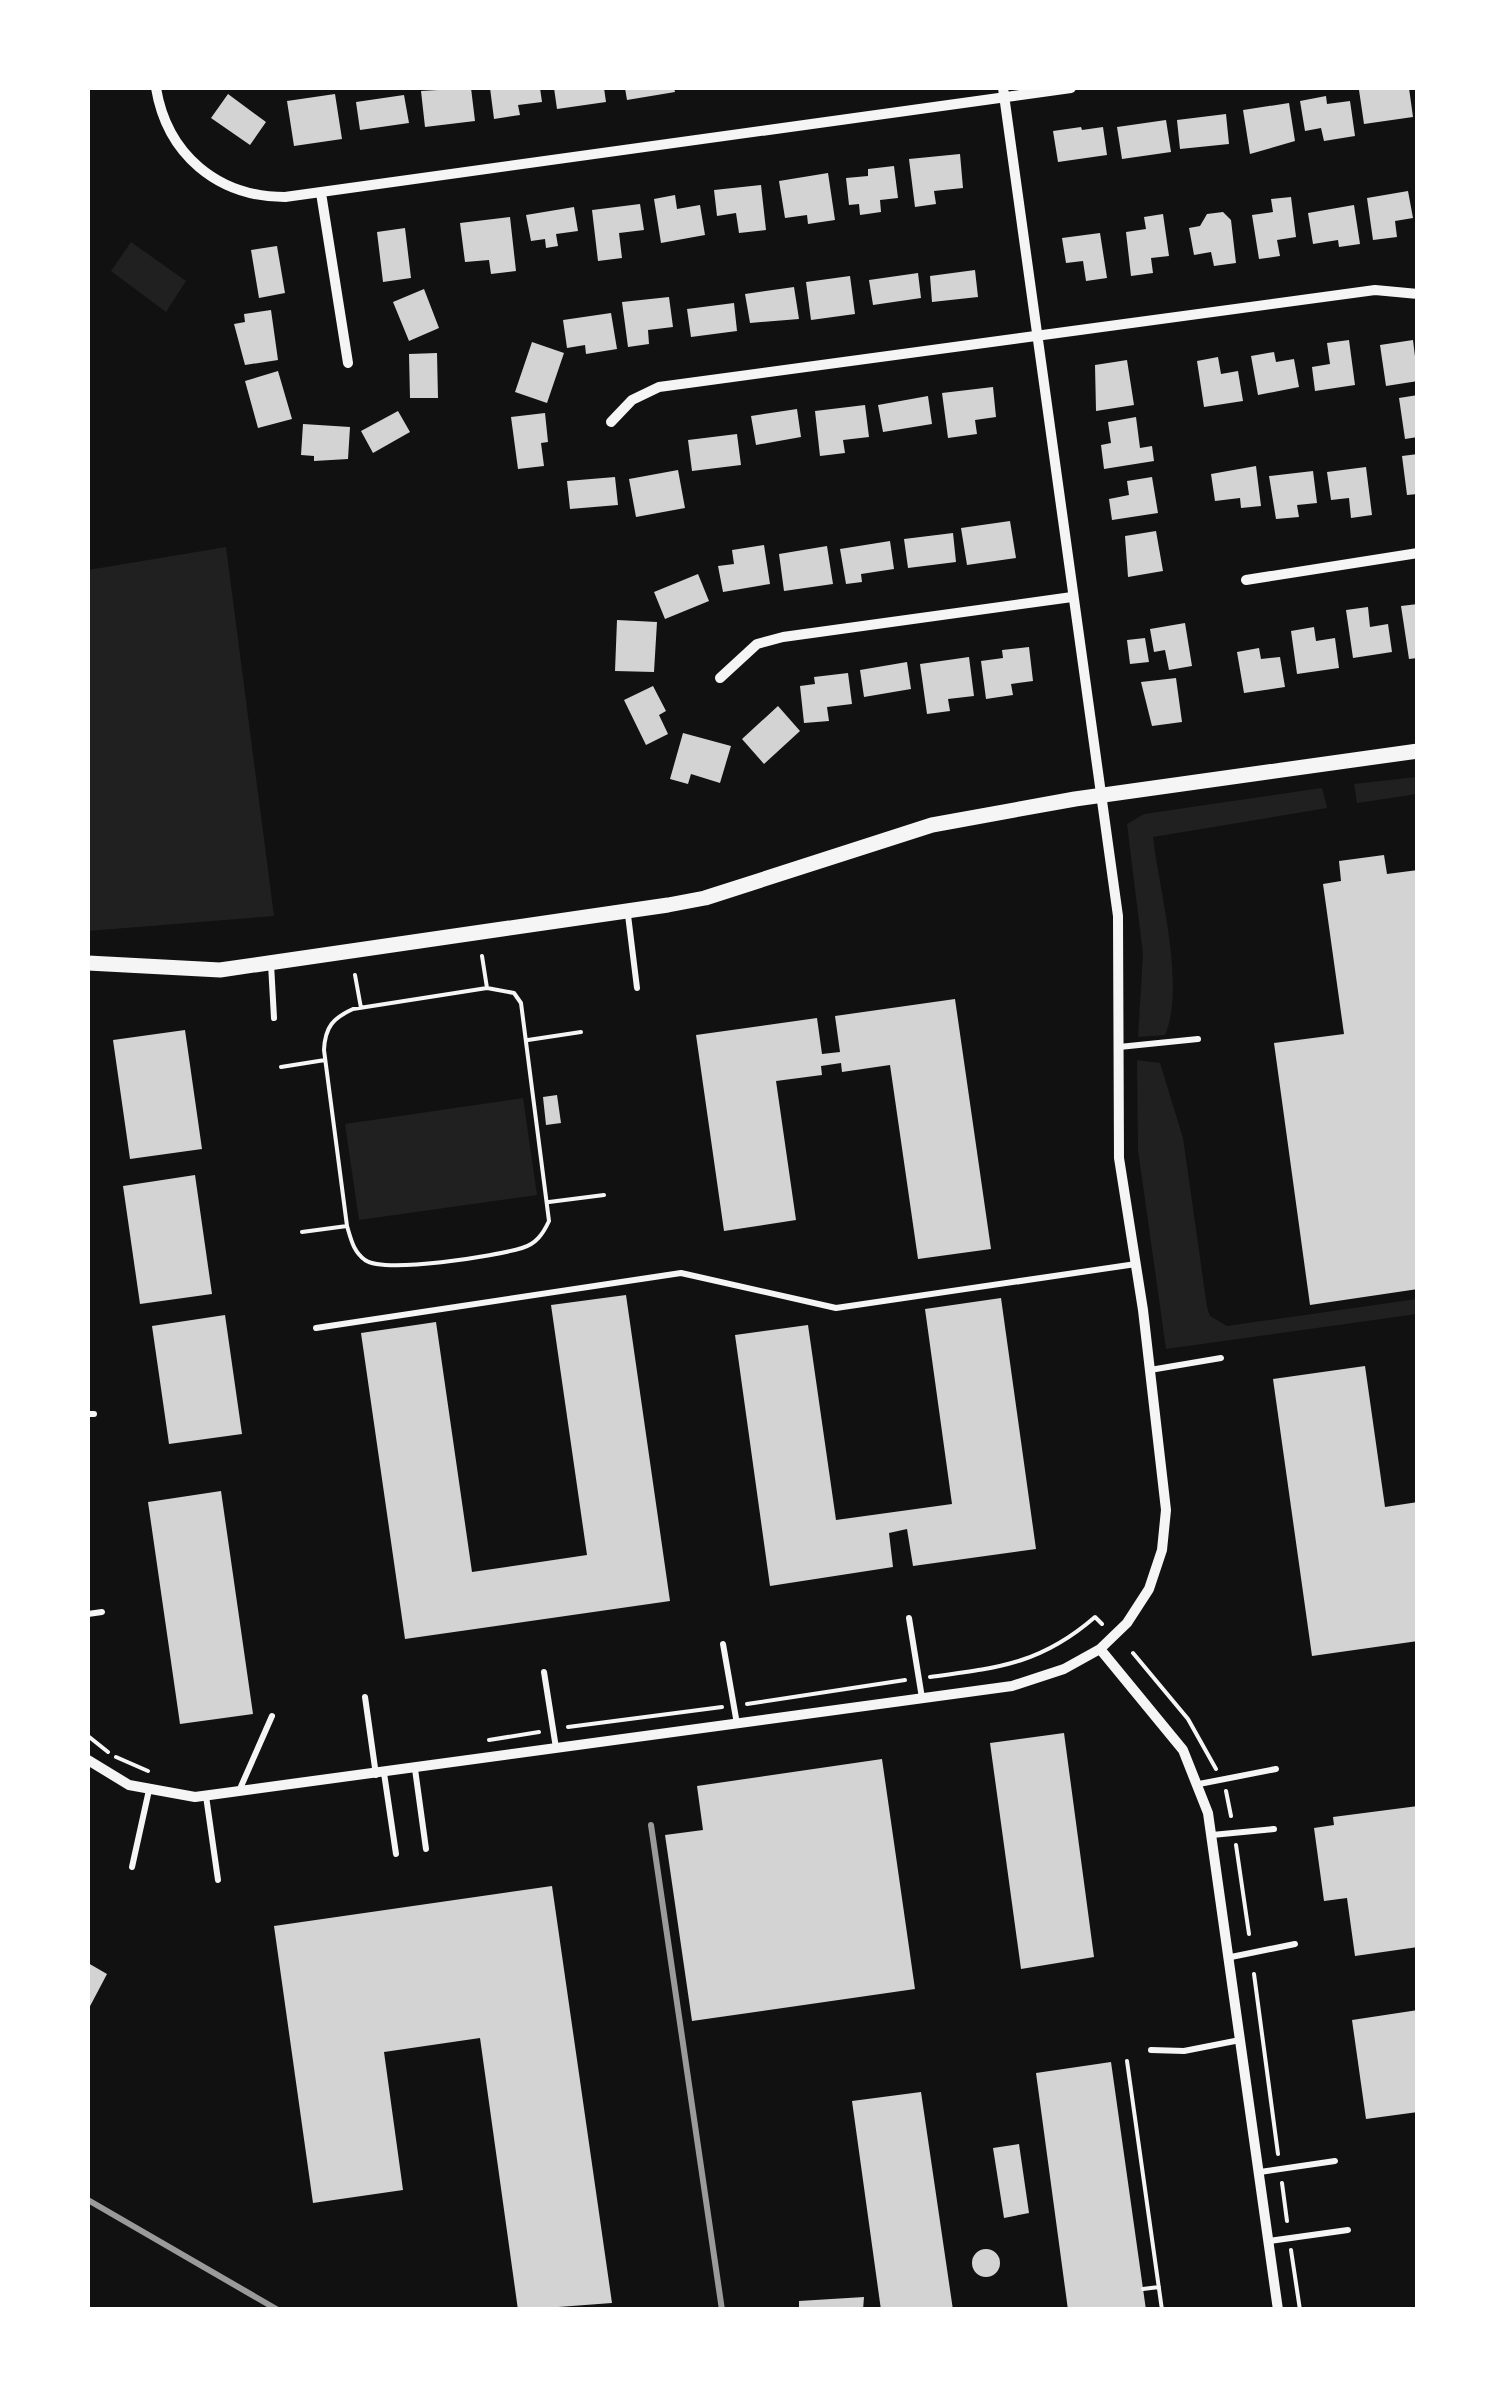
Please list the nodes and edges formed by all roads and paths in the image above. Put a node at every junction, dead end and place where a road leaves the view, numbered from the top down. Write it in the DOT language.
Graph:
graph roads {
  1 [pos="156,88"];
  2 [pos="1072,88"];
  3 [pos="1004,92"];
  4 [pos="321,193"];
  5 [pos="1418,294"];
  6 [pos="1037,334"];
  7 [pos="348,364"];
  8 [pos="611,422"];
  9 [pos="1418,553"];
  10 [pos="1246,580"];
  11 [pos="1072,597"];
  12 [pos="720,678"];
  13 [pos="1418,750"];
  14 [pos="1102,796"];
  15 [pos="627,911"];
  16 [pos="482,956"];
  17 [pos="271,963"];
  18 [pos="88,964"];
  19 [pos="355,975"];
  20 [pos="486,988"];
  21 [pos="637,988"];
  22 [pos="360,1008"];
  23 [pos="274,1018"];
  24 [pos="581,1032"];
  25 [pos="1198,1039"];
  26 [pos="528,1040"];
  27 [pos="1118,1046"];
  28 [pos="325,1060"];
  29 [pos="281,1067"];
  30 [pos="604,1194"];
  31 [pos="549,1202"];
  32 [pos="347,1226"];
  33 [pos="302,1232"];
  34 [pos="1136,1264"];
  35 [pos="316,1328"];
  36 [pos="1221,1358"];
  37 [pos="1150,1370"];
  38 [pos="102,1612"];
  39 [pos="88,1614"];
  40 [pos="909,1618"];
  41 [pos="1102,1624"];
  42 [pos="723,1644"];
  43 [pos="1100,1649"];
  44 [pos="1133,1653"];
  45 [pos="544,1672"];
  46 [pos="918,1679"];
  47 [pos="365,1697"];
  48 [pos="922,1698"];
  49 [pos="734,1706"];
  50 [pos="272,1716"];
  51 [pos="738,1724"];
  52 [pos="554,1730"];
  53 [pos="88,1736"];
  54 [pos="484,1740"];
  55 [pos="556,1750"];
  56 [pos="88,1760"];
  57 [pos="1276,1768"];
  58 [pos="414,1769"];
  59 [pos="151,1772"];
  60 [pos="380,1774"];
  61 [pos="1220,1778"];
  62 [pos="1199,1784"];
  63 [pos="149,1790"];
  64 [pos="238,1792"];
  65 [pos="206,1796"];
  66 [pos="1231,1816"];
  67 [pos="1274,1829"];
  68 [pos="1212,1836"];
  69 [pos="1235,1842"];
  70 [pos="426,1850"];
  71 [pos="396,1854"];
  72 [pos="132,1867"];
  73 [pos="218,1880"];
  74 [pos="1249,1934"];
  75 [pos="1295,1944"];
  76 [pos="1231,1957"];
  77 [pos="1254,1974"];
  78 [pos="1241,2040"];
  79 [pos="1151,2050"];
  80 [pos="1128,2061"];
  81 [pos="1278,2154"];
  82 [pos="1336,2161"];
  83 [pos="1258,2172"];
  84 [pos="1282,2182"];
  85 [pos="1287,2220"];
  86 [pos="1348,2230"];
  87 [pos="1268,2241"];
  88 [pos="1291,2250"];
  89 [pos="1158,2287"];
  90 [pos="1143,2290"];
  91 [pos="1162,2310"];
  92 [pos="1278,2310"];
  93 [pos="1300,2310"];
  1 -- 4 [label="street"];
  2 -- 3 [label="street"];
  3 -- 4 [label="street"];
  3 -- 6 [label="street"];
  4 -- 7 [label="street"];
  5 -- 6 [label="street"];
  6 -- 8 [label="street"];
  6 -- 11 [label="street"];
  9 -- 10 [label="street"];
  11 -- 12 [label="street"];
  11 -- 14 [label="street"];
  13 -- 14 [label="street"];
  14 -- 15 [label="street"];
  14 -- 27 [label="street"];
  15 -- 17 [label="street"];
  15 -- 21 [label="lane"];
  16 -- 20 [label="path"];
  17 -- 18 [label="street"];
  17 -- 23 [label="lane"];
  19 -- 22 [label="path"];
  20 -- 22 [label="path"];
  20 -- 26 [label="path"];
  22 -- 28 [label="path"];
  24 -- 26 [label="path"];
  25 -- 27 [label="lane"];
  26 -- 31 [label="path"];
  27 -- 34 [label="street"];
  28 -- 29 [label="path"];
  28 -- 32 [label="path"];
  30 -- 31 [label="path"];
  31 -- 32 [label="path"];
  32 -- 33 [label="path"];
  34 -- 35 [label="lane"];
  34 -- 37 [label="street"];
  36 -- 37 [label="lane"];
  37 -- 43 [label="street"];
  38 -- 39 [label="lane"];
  40 -- 46 [label="lane"];
  41 -- 46 [label="path"];
  42 -- 49 [label="lane"];
  43 -- 48 [label="street"];
  43 -- 62 [label="street"];
  44 -- 61 [label="path"];
  45 -- 52 [label="lane"];
  46 -- 48 [label="lane"];
  46 -- 49 [label="path"];
  47 -- 60 [label="lane"];
  48 -- 51 [label="street"];
  49 -- 51 [label="lane"];
  49 -- 52 [label="path"];
  50 -- 64 [label="lane"];
  51 -- 55 [label="street"];
  52 -- 54 [label="path"];
  52 -- 55 [label="lane"];
  53 -- 59 [label="path"];
  55 -- 58 [label="street"];
  56 -- 63 [label="street"];
  57 -- 61 [label="lane"];
  58 -- 60 [label="street"];
  58 -- 70 [label="lane"];
  60 -- 64 [label="street"];
  60 -- 71 [label="lane"];
  61 -- 62 [label="lane"];
  61 -- 66 [label="path"];
  62 -- 68 [label="street"];
  63 -- 65 [label="street"];
  63 -- 72 [label="lane"];
  64 -- 65 [label="street"];
  65 -- 73 [label="lane"];
  67 -- 68 [label="lane"];
  68 -- 76 [label="street"];
  69 -- 74 [label="path"];
  75 -- 76 [label="lane"];
  76 -- 78 [label="street"];
  77 -- 81 [label="path"];
  78 -- 79 [label="lane"];
  78 -- 83 [label="street"];
  80 -- 89 [label="path"];
  82 -- 83 [label="lane"];
  83 -- 87 [label="street"];
  84 -- 85 [label="path"];
  86 -- 87 [label="lane"];
  87 -- 92 [label="street"];
  88 -- 93 [label="path"];
  89 -- 90 [label="path"];
  89 -- 91 [label="path"];
}
